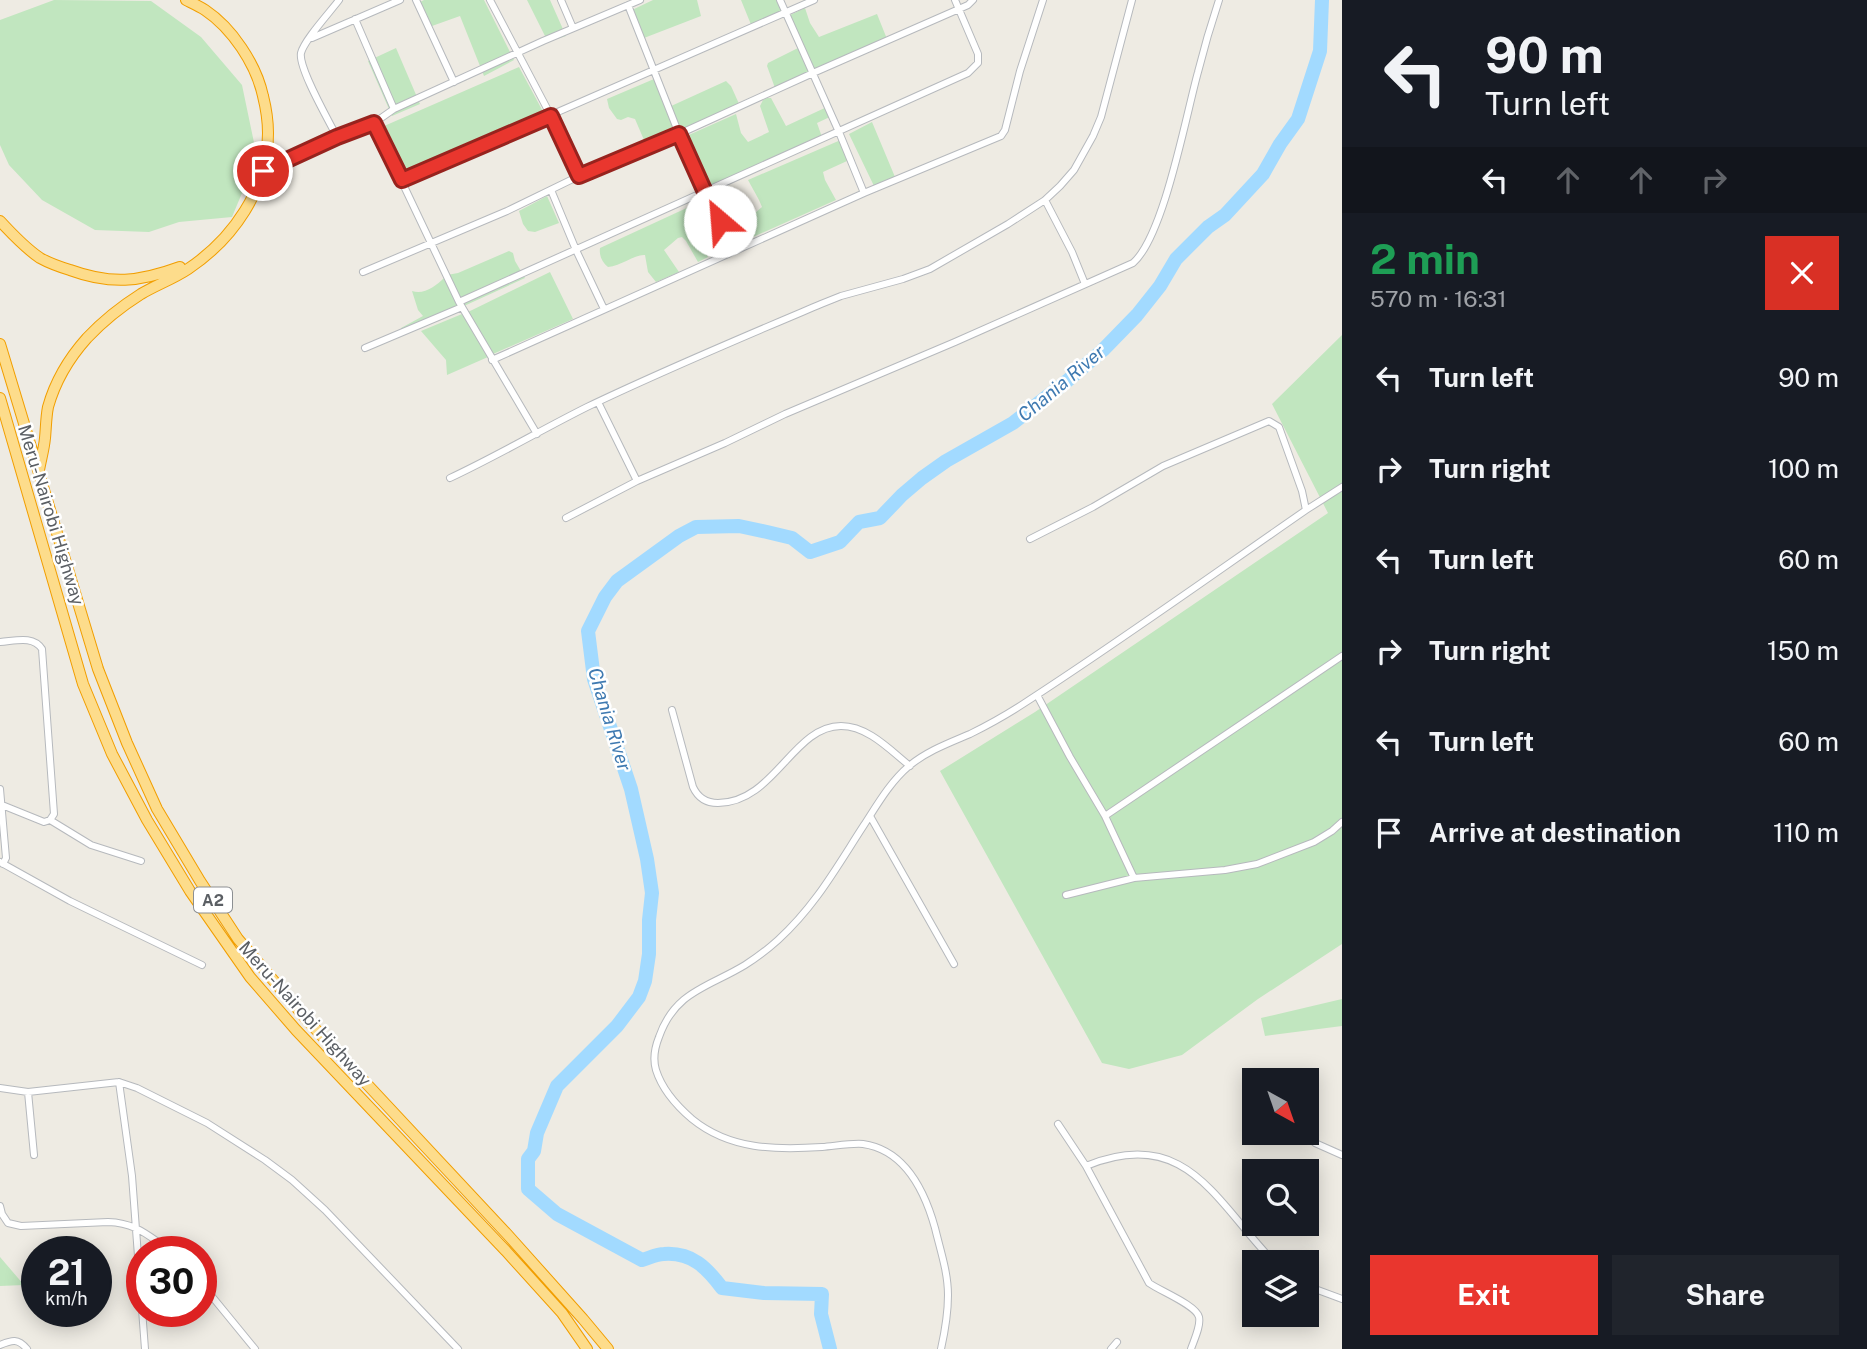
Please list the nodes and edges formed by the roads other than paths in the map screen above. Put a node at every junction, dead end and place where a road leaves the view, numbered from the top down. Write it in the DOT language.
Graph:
graph roads {
  1 [pos="186,0"];
  2 [pos="339,0"];
  3 [pos="400,0"];
  4 [pos="416,0"];
  5 [pos="490,0"];
  6 [pos="561,0"];
  7 [pos="780,0"];
  8 [pos="814,0"];
  9 [pos="955,0"];
  10 [pos="972,0"];
  11 [pos="1042,0"];
  12 [pos="1132,0"];
  13 [pos="1219,0"];
  14 [pos="637,1"];
  15 [pos="628,5"];
  16 [pos="959,9"];
  17 [pos="786,13"];
  18 [pos="355,19"];
  19 [pos="573,28"];
  20 [pos="309,40"];
  21 [pos="518,53"];
  22 [pos="655,69"];
  23 [pos="813,73"];
  24 [pos="454,82"];
  25 [pos="394,109"];
  26 [pos="551,116"];
  27 [pos="374,123"];
  28 [pos="839,132"];
  29 [pos="679,134"];
  30 [pos="337,137"];
  31 [pos="263,171"];
  32 [pos="579,176"];
  33 [pos="402,180"];
  34 [pos="551,190"];
  35 [pos="705,192"];
  36 [pos="864,193"];
  37 [pos="1045,200"];
  38 [pos="0,221"];
  39 [pos="432,242"];
  40 [pos="576,250"];
  41 [pos="734,250"];
  42 [pos="210,252"];
  43 [pos="363,272"];
  44 [pos="1085,284"];
  45 [pos="460,304"];
  46 [pos="604,310"];
  47 [pos="0,344"];
  48 [pos="365,348"];
  49 [pos="492,360"];
  50 [pos="0,398"];
  51 [pos="598,402"];
  52 [pos="0,416"];
  53 [pos="537,434"];
  54 [pos="11,438"];
  55 [pos="38,474"];
  56 [pos="450,478"];
  57 [pos="637,481"];
  58 [pos="1342,487"];
  59 [pos="1306,510"];
  60 [pos="566,518"];
  61 [pos="1030,539"];
  62 [pos="0,642"];
  63 [pos="1342,656"];
  64 [pos="1037,695"];
  65 [pos="672,710"];
  66 [pos="910,766"];
  67 [pos="0,789"];
  68 [pos="2,805"];
  69 [pos="870,816"];
  70 [pos="1105,816"];
  71 [pos="50,820"];
  72 [pos="1342,822"];
  73 [pos="141,861"];
  74 [pos="1,863"];
  75 [pos="1134,878"];
  76 [pos="1066,895"];
  77 [pos="954,964"];
  78 [pos="202,965"];
  79 [pos="119,1082"];
  80 [pos="0,1088"];
  81 [pos="28,1092"];
  82 [pos="1058,1124"];
  83 [pos="1319,1145"];
  84 [pos="34,1155"];
  85 [pos="1342,1155"];
  86 [pos="1086,1166"];
  87 [pos="0,1206"];
  88 [pos="135,1226"];
  89 [pos="149,1236"];
  90 [pos="1262,1250"];
  91 [pos="1319,1290"];
  92 [pos="1342,1299"];
  93 [pos="217,1303"];
  94 [pos="1117,1342"];
  95 [pos="0,1345"];
  96 [pos="27,1349"];
  97 [pos="145,1349"];
  98 [pos="255,1349"];
  99 [pos="458,1349"];
  100 [pos="587,1349"];
  101 [pos="608,1349"];
  102 [pos="941,1349"];
  103 [pos="1111,1349"];
  104 [pos="1191,1349"];
  1 -- 31 [label="highway"];
  2 -- 20 [label="street"];
  3 -- 18 [label="street"];
  4 -- 24 [label="street"];
  5 -- 21 [label="street"];
  6 -- 19 [label="street"];
  7 -- 17 [label="street"];
  8 -- 17 [label="street"];
  9 -- 16 [label="street"];
  10 -- 16 [label="street"];
  11 -- 36 [label="street"];
  12 -- 37 [label="street"];
  13 -- 44 [label="street"];
  14 -- 15 [label="street"];
  15 -- 19 [label="street"];
  15 -- 22 [label="street"];
  16 -- 23 [label="street"];
  16 -- 28 [label="street"];
  17 -- 22 [label="street"];
  17 -- 23 [label="street"];
  18 -- 20 [label="street"];
  18 -- 25 [label="street"];
  19 -- 21 [label="street"];
  20 -- 30 [label="street"];
  21 -- 24 [label="street"];
  21 -- 26 [label="street"];
  22 -- 26 [label="street"];
  22 -- 29 [label="street"];
  23 -- 28 [label="street"];
  23 -- 29 [label="street"];
  24 -- 25 [label="street"];
  25 -- 27 [label="street"];
  26 -- 32 [label="street"];
  26 -- 33 [label="street"];
  27 -- 30 [label="street"];
  27 -- 33 [label="street"];
  28 -- 35 [label="street"];
  28 -- 36 [label="street"];
  29 -- 32 [label="street"];
  29 -- 35 [label="street"];
  30 -- 31 [label="street"];
  31 -- 42 [label="highway"];
  32 -- 34 [label="street"];
  33 -- 39 [label="street"];
  34 -- 39 [label="street"];
  34 -- 40 [label="street"];
  35 -- 40 [label="street"];
  35 -- 41 [label="street"];
  36 -- 41 [label="street"];
  37 -- 44 [label="street"];
  37 -- 51 [label="street"];
  38 -- 42 [label="highway"];
  39 -- 43 [label="street"];
  39 -- 45 [label="street"];
  40 -- 45 [label="street"];
  40 -- 46 [label="street"];
  41 -- 46 [label="street"];
  42 -- 55 [label="highway"];
  44 -- 57 [label="street"];
  45 -- 48 [label="street"];
  45 -- 49 [label="street"];
  46 -- 49 [label="street"];
  47 -- 55 [label="highway, Meru-Nairobi Highway / A2"];
  49 -- 53 [label="street"];
  50 -- 54 [label="highway, Meru-Nairobi Highway / A2"];
  51 -- 53 [label="street"];
  51 -- 57 [label="street"];
  52 -- 54 [label="highway"];
  53 -- 56 [label="street"];
  54 -- 100 [label="highway, Meru-Nairobi Highway / A2"];
  55 -- 101 [label="highway, Meru-Nairobi Highway / A2"];
  57 -- 60 [label="street"];
  58 -- 59 [label="street"];
  59 -- 61 [label="street"];
  59 -- 64 [label="street"];
  62 -- 71 [label="street"];
  63 -- 70 [label="street"];
  64 -- 66 [label="street"];
  64 -- 70 [label="street"];
  65 -- 66 [label="street"];
  66 -- 69 [label="street"];
  67 -- 68 [label="street"];
  68 -- 71 [label="street"];
  68 -- 74 [label="street"];
  69 -- 77 [label="street"];
  69 -- 102 [label="street"];
  70 -- 75 [label="street"];
  71 -- 73 [label="street"];
  72 -- 75 [label="street"];
  74 -- 78 [label="street"];
  75 -- 76 [label="street"];
  79 -- 81 [label="street"];
  79 -- 88 [label="street"];
  79 -- 99 [label="street"];
  80 -- 81 [label="street"];
  81 -- 84 [label="street"];
  82 -- 86 [label="street"];
  83 -- 85 [label="street"];
  86 -- 90 [label="street"];
  86 -- 104 [label="street"];
  87 -- 88 [label="street"];
  88 -- 89 [label="street"];
  88 -- 97 [label="street"];
  91 -- 92 [label="street"];
  93 -- 98 [label="street"];
  94 -- 103 [label="street"];
  95 -- 96 [label="street"];
}
